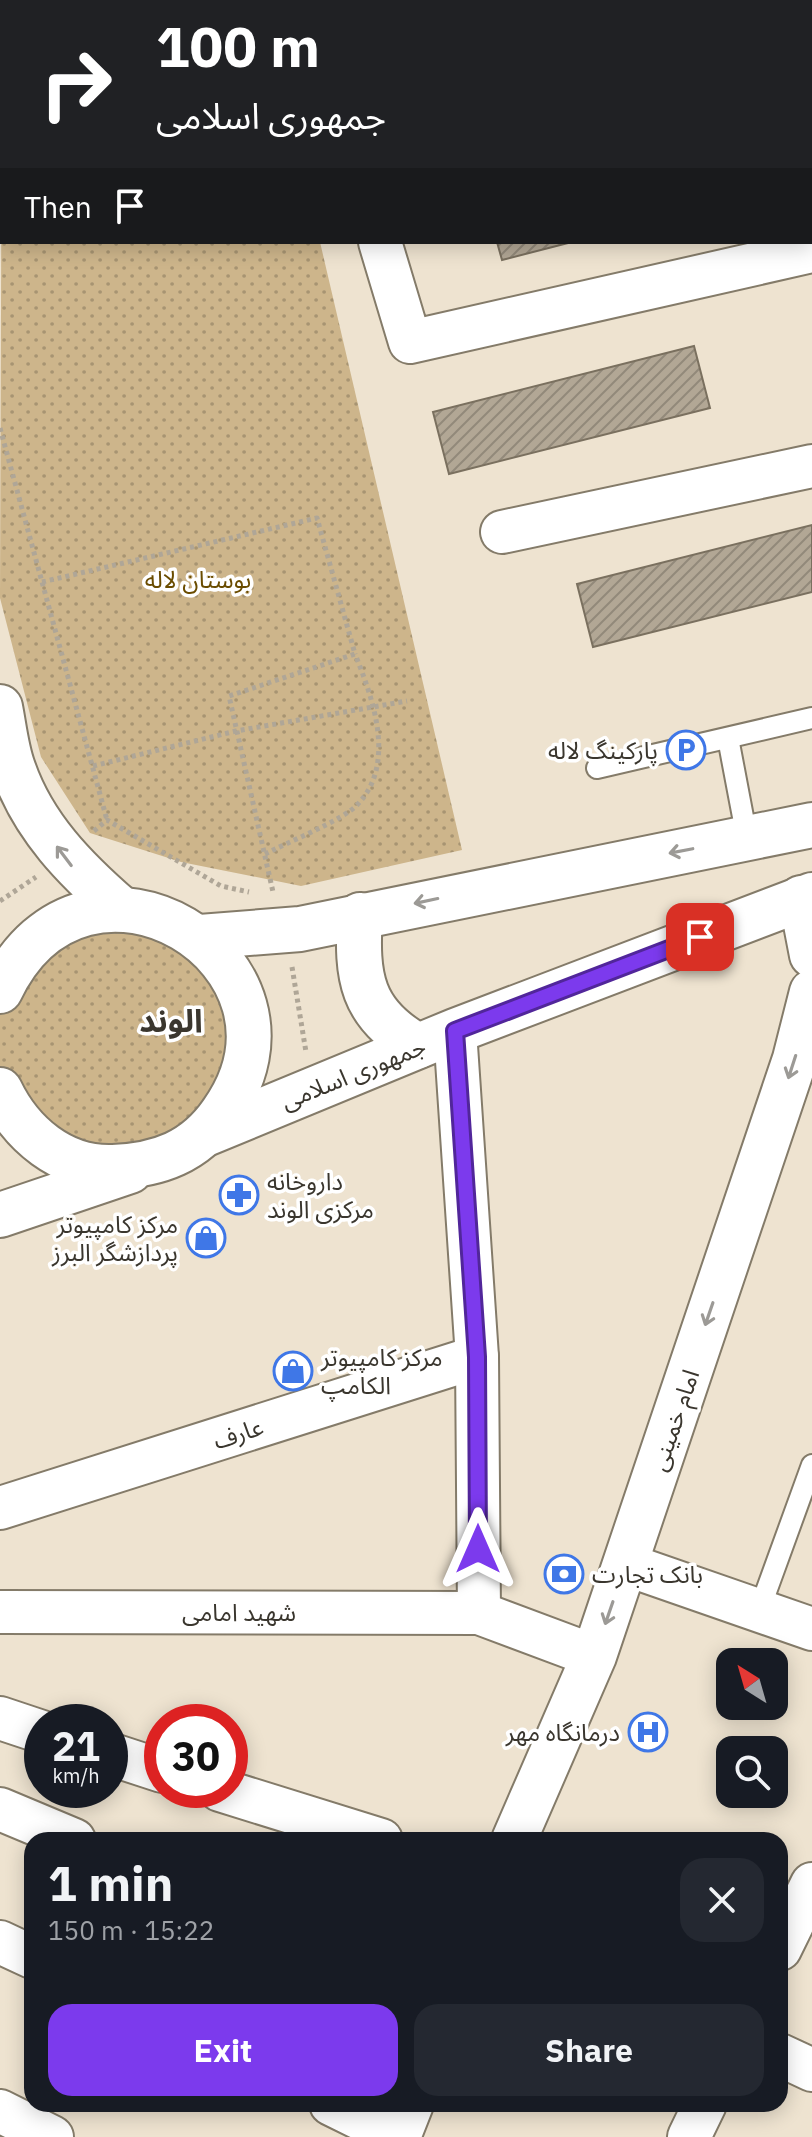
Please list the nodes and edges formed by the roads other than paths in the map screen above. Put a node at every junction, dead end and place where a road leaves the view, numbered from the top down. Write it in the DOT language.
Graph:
graph roads {
  1 [pos="381,244"];
  2 [pos="812,251"];
  3 [pos="812,466"];
  4 [pos="502,532"];
  5 [pos="0,707"];
  6 [pos="812,718"];
  7 [pos="728,738"];
  8 [pos="597,768"];
  9 [pos="812,825"];
  10 [pos="747,838"];
  11 [pos="808,898"];
  12 [pos="121,909"];
  13 [pos="360,915"];
  14 [pos="200,937"];
  15 [pos="812,955"];
  16 [pos="0,991"];
  17 [pos="812,992"];
  18 [pos="437,1039"];
  19 [pos="0,1090"];
  20 [pos="208,1133"];
  21 [pos="147,1165"];
  22 [pos="0,1215"];
  23 [pos="477,1357"];
  24 [pos="812,1465"];
  25 [pos="0,1508"];
  26 [pos="625,1564"];
  27 [pos="759,1611"];
  28 [pos="0,1612"];
  29 [pos="479,1613"];
  30 [pos="812,1629"];
  31 [pos="594,1656"];
  32 [pos="0,1718"];
  33 [pos="24,1726"];
  34 [pos="248,1799"];
  35 [pos="0,1809"];
  36 [pos="55,1832"];
  37 [pos="355,1832"];
  38 [pos="517,1832"];
  39 [pos="812,1884"];
  40 [pos="788,1933"];
  41 [pos="0,1942"];
  42 [pos="24,1953"];
  43 [pos="788,2059"];
  44 [pos="812,2070"];
  45 [pos="0,2111"];
  46 [pos="347,2112"];
  47 [pos="408,2112"];
  48 [pos="701,2112"];
  49 [pos="52,2137"];
  50 [pos="398,2137"];
  51 [pos="689,2137"];
  1 -- 2 [label="street"];
  3 -- 4 [label="street"];
  12 -- 5 [label="main road, one-way"];
  6 -- 7 [label="lane"];
  7 -- 8 [label="lane"];
  7 -- 10 [label="lane"];
  9 -- 10 [label="main road"];
  10 -- 13 [label="main road, one-way"];
  11 -- 15 [label="main road"];
  11 -- 18 [label="main road, جمهوری اسلامی"];
  12 -- 14 [label="main road"];
  12 -- 16 [label="main road"];
  13 -- 14 [label="main road"];
  13 -- 18 [label="main road"];
  14 -- 20 [label="main road"];
  17 -- 26 [label="main road, امام خمینی, one-way"];
  18 -- 20 [label="main road, جمهوری اسلامی"];
  18 -- 23 [label="street"];
  19 -- 21 [label="main road"];
  20 -- 21 [label="main road"];
  21 -- 22 [label="main road"];
  23 -- 25 [label="street, عارف"];
  23 -- 29 [label="street"];
  24 -- 27 [label="lane"];
  26 -- 27 [label="street"];
  26 -- 31 [label="main road, امام خمینی, one-way"];
  27 -- 30 [label="street"];
  28 -- 29 [label="street, شهید امامی"];
  29 -- 31 [label="street"];
  31 -- 38 [label="main road, امام خمینی"];
  32 -- 33 [label="street"];
  34 -- 37 [label="street"];
  35 -- 36 [label="street"];
  39 -- 40 [label="street"];
  41 -- 42 [label="street"];
  43 -- 44 [label="street"];
  45 -- 49 [label="street"];
  46 -- 50 [label="street"];
  47 -- 50 [label="main road"];
  48 -- 51 [label="street"];
}
